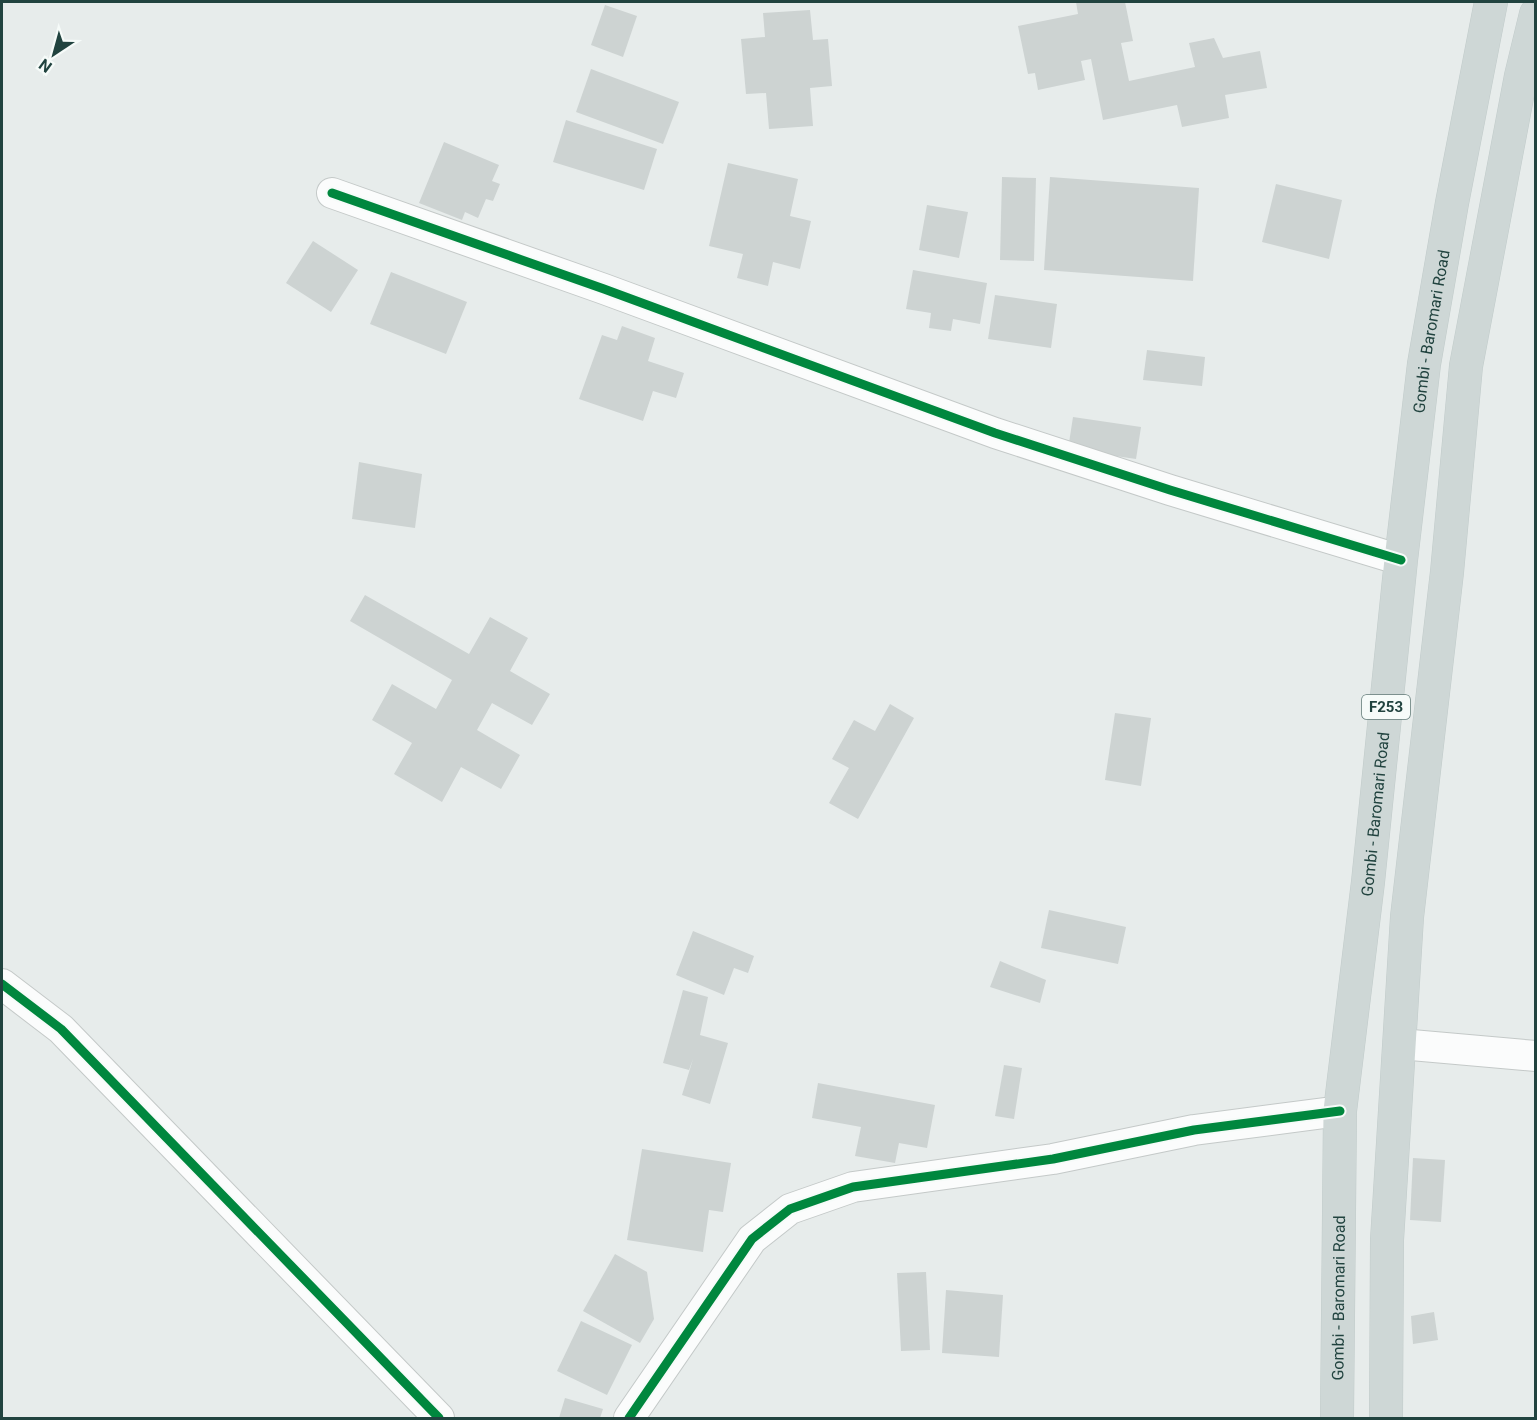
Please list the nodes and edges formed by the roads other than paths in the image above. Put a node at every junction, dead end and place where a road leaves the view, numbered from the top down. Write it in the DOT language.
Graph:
graph roads {
  1 [pos="1491,2"];
  2 [pos="1536,14"];
  3 [pos="332,193"];
  4 [pos="1401,560"];
  5 [pos="1387,695"];
  6 [pos="1432,711"];
  7 [pos="2,984"];
  8 [pos="1400,1044"];
  9 [pos="1536,1056"];
  10 [pos="1340,1111"];
  11 [pos="439,1419"];
  12 [pos="628,1419"];
  13 [pos="1337,1419"];
  14 [pos="1386,1419"];
  1 -- 4 [label="main road, Gombi - Baromari Road / F253"];
  2 -- 6 [label="main road, F253"];
  3 -- 4 [label="street"];
  4 -- 5 [label="main road, Gombi - Baromari Road / F253"];
  5 -- 6 [label="main road"];
  5 -- 10 [label="main road, Gombi - Baromari Road / F253"];
  6 -- 8 [label="main road, F253"];
  7 -- 11 [label="street"];
  8 -- 9 [label="street"];
  8 -- 14 [label="main road, F253"];
  10 -- 12 [label="street"];
  10 -- 13 [label="main road, Gombi - Baromari Road / F253"];
}
